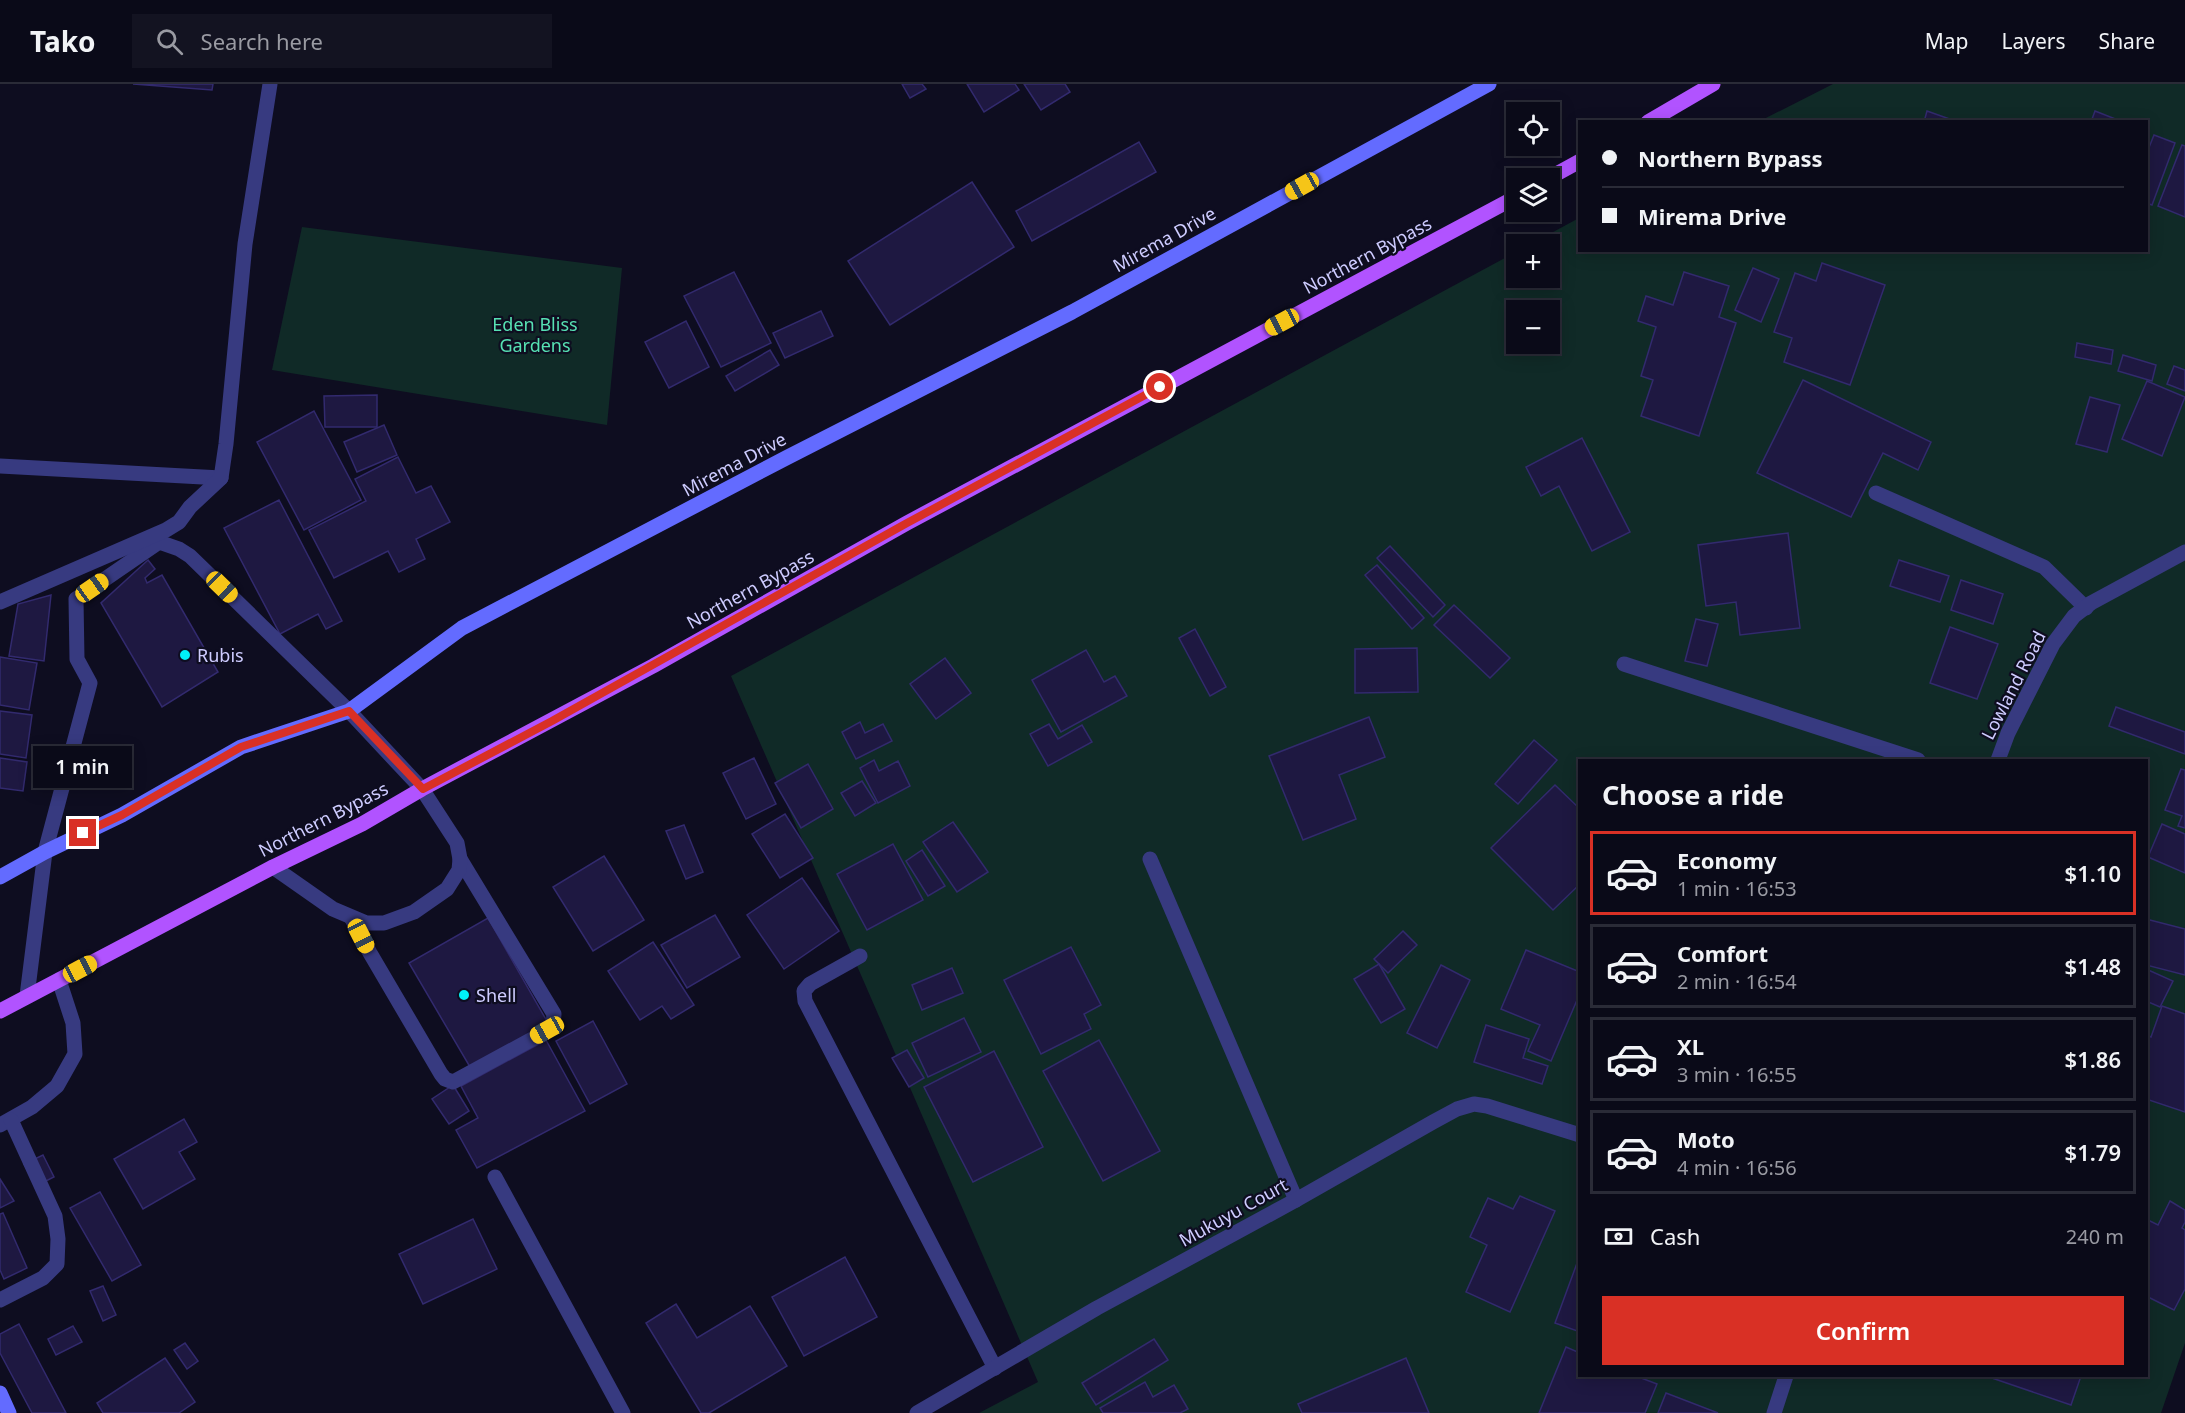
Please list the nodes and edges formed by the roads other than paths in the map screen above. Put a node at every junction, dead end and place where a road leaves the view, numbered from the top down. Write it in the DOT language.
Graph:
graph roads {
  1 [pos="270,84"];
  2 [pos="1489,84"];
  3 [pos="1713,84"];
  4 [pos="1651,120"];
  5 [pos="1578,162"];
  6 [pos="1560,172"];
  7 [pos="1506,202"];
  8 [pos="0,466"];
  9 [pos="221,478"];
  10 [pos="1876,493"];
  11 [pos="2185,552"];
  12 [pos="0,602"];
  13 [pos="2086,608"];
  14 [pos="1624,664"];
  15 [pos="349,711"];
  16 [pos="1915,759"];
  17 [pos="1998,759"];
  18 [pos="423,789"];
  19 [pos="45,852"];
  20 [pos="460,859"];
  21 [pos="1150,859"];
  22 [pos="273,867"];
  23 [pos="0,877"];
  24 [pos="352,919"];
  25 [pos="861,956"];
  26 [pos="59,980"];
  27 [pos="27,996"];
  28 [pos="0,1011"];
  29 [pos="5,1123"];
  30 [pos="1578,1135"];
  31 [pos="495,1177"];
  32 [pos="1296,1200"];
  33 [pos="0,1300"];
  34 [pos="995,1368"];
  35 [pos="1786,1377"];
  36 [pos="0,1393"];
  37 [pos="9,1413"];
  38 [pos="623,1413"];
  39 [pos="917,1413"];
  40 [pos="1774,1413"];
  1 -- 9 [label="street"];
  2 -- 15 [label="street, Mirema Drive"];
  3 -- 4 [label="main road"];
  5 -- 6 [label="main road"];
  7 -- 18 [label="main road, Northern Bypass"];
  8 -- 9 [label="street"];
  9 -- 12 [label="street"];
  10 -- 13 [label="street"];
  11 -- 13 [label="street, Lowland Road"];
  13 -- 17 [label="street, Lowland Road"];
  14 -- 16 [label="street"];
  15 -- 18 [label="street"];
  15 -- 19 [label="street, Mirema Drive"];
  15 -- 19 [label="street"];
  18 -- 20 [label="street"];
  18 -- 22 [label="main road, Northern Bypass"];
  19 -- 23 [label="street, Mirema Drive"];
  19 -- 27 [label="street"];
  20 -- 24 [label="street"];
  20 -- 24 [label="street"];
  21 -- 32 [label="street"];
  22 -- 24 [label="street"];
  22 -- 26 [label="main road, Northern Bypass"];
  25 -- 34 [label="street"];
  26 -- 27 [label="main road, Northern Bypass"];
  26 -- 29 [label="street"];
  27 -- 28 [label="main road, Northern Bypass"];
  29 -- 33 [label="street"];
  30 -- 32 [label="street, Mukuyu Court"];
  31 -- 38 [label="street"];
  32 -- 34 [label="street, Mukuyu Court"];
  34 -- 39 [label="street, Mukuyu Court"];
  35 -- 40 [label="street"];
  36 -- 37 [label="street"];
}
